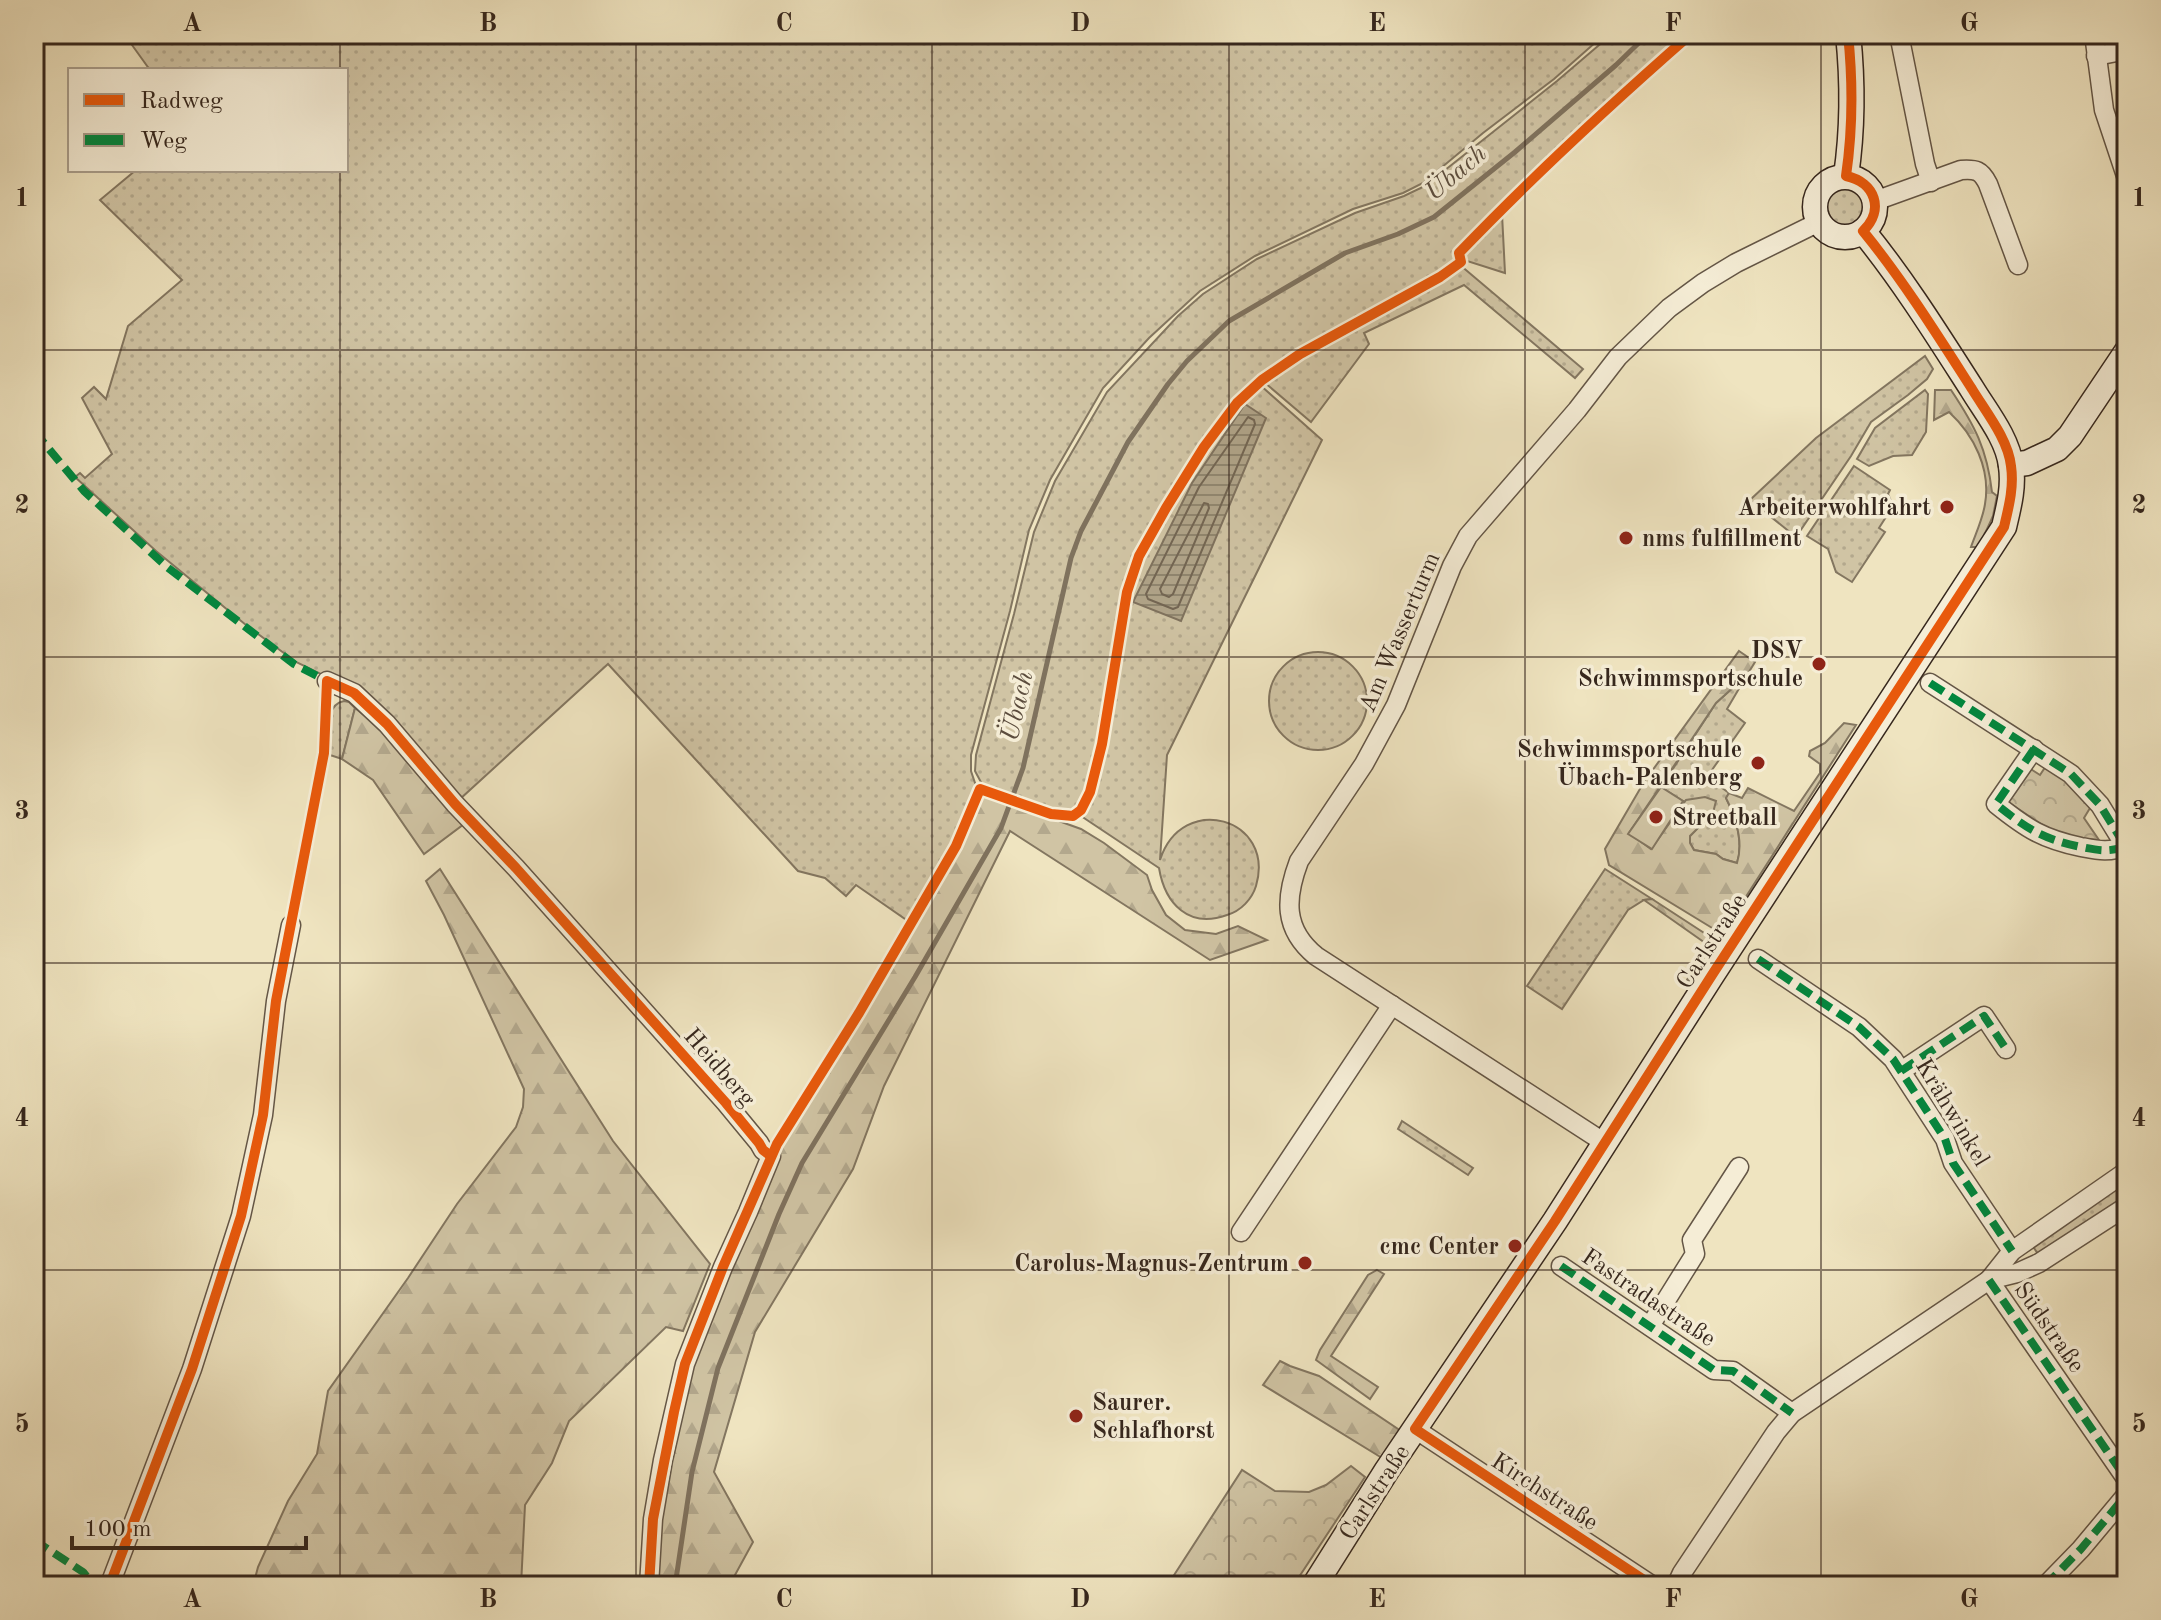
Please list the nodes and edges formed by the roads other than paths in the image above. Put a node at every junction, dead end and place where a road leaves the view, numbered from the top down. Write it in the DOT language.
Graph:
graph roads {
  1 [pos="1848,34"];
  2 [pos="1899,34"];
  3 [pos="2094,34"];
  4 [pos="2127,50"];
  5 [pos="2096,56"];
  6 [pos="1846,176"];
  7 [pos="2127,179"];
  8 [pos="1931,182"];
  9 [pos="1875,201"];
  10 [pos="1819,222"];
  11 [pos="1863,231"];
  12 [pos="2018,265"];
  13 [pos="2127,351"];
  14 [pos="2011,465"];
  15 [pos="327,681"];
  16 [pos="1930,683"];
  17 [pos="2034,749"];
  18 [pos="2126,848"];
  19 [pos="291,925"];
  20 [pos="1758,959"];
  21 [pos="1392,1005"];
  22 [pos="2006,1049"];
  23 [pos="1901,1071"];
  24 [pos="1605,1143"];
  25 [pos="1739,1167"];
  26 [pos="2127,1171"];
  27 [pos="2127,1206"];
  28 [pos="1241,1232"];
  29 [pos="2012,1251"];
  30 [pos="1561,1266"];
  31 [pos="1989,1280"];
  32 [pos="1650,1326"];
  33 [pos="1792,1413"];
  34 [pos="1415,1429"];
  35 [pos="2127,1480"];
  36 [pos="2127,1494"];
  37 [pos="107,1586"];
  38 [pos="649,1586"];
  39 [pos="1314,1586"];
  40 [pos="1653,1586"];
  41 [pos="1676,1586"];
  42 [pos="2045,1586"];
  1 -- 6 [label="main road"];
  2 -- 8 [label="street"];
  3 -- 5 [label="street"];
  4 -- 5 [label="street"];
  5 -- 7 [label="street"];
  6 -- 9 [label="main road"];
  6 -- 10 [label="main road"];
  8 -- 9 [label="street"];
  8 -- 12 [label="street"];
  9 -- 11 [label="main road"];
  10 -- 11 [label="main road"];
  10 -- 21 [label="street, Am Wasserturm"];
  11 -- 14 [label="main road"];
  13 -- 14 [label="main road"];
  14 -- 24 [label="main road, Carlstraße"];
  15 -- 38 [label="street, Heidberg"];
  16 -- 17 [label="street"];
  17 -- 18 [label="street"];
  17 -- 18 [label="street"];
  19 -- 37 [label="street"];
  20 -- 23 [label="street, Krähwinkel"];
  21 -- 24 [label="street, Am Wasserturm"];
  21 -- 28 [label="street"];
  22 -- 23 [label="street"];
  23 -- 29 [label="street, Krähwinkel"];
  24 -- 34 [label="main road, Carlstraße"];
  25 -- 32 [label="street"];
  26 -- 29 [label="street"];
  27 -- 31 [label="street"];
  29 -- 31 [label="street"];
  30 -- 32 [label="street, Fastradastraße"];
  31 -- 33 [label="street"];
  31 -- 35 [label="street, Südstraße"];
  32 -- 33 [label="street, Fastradastraße"];
  33 -- 41 [label="street"];
  34 -- 39 [label="main road, Carlstraße"];
  34 -- 40 [label="street, Kirchstraße"];
  36 -- 42 [label="street"];
}
